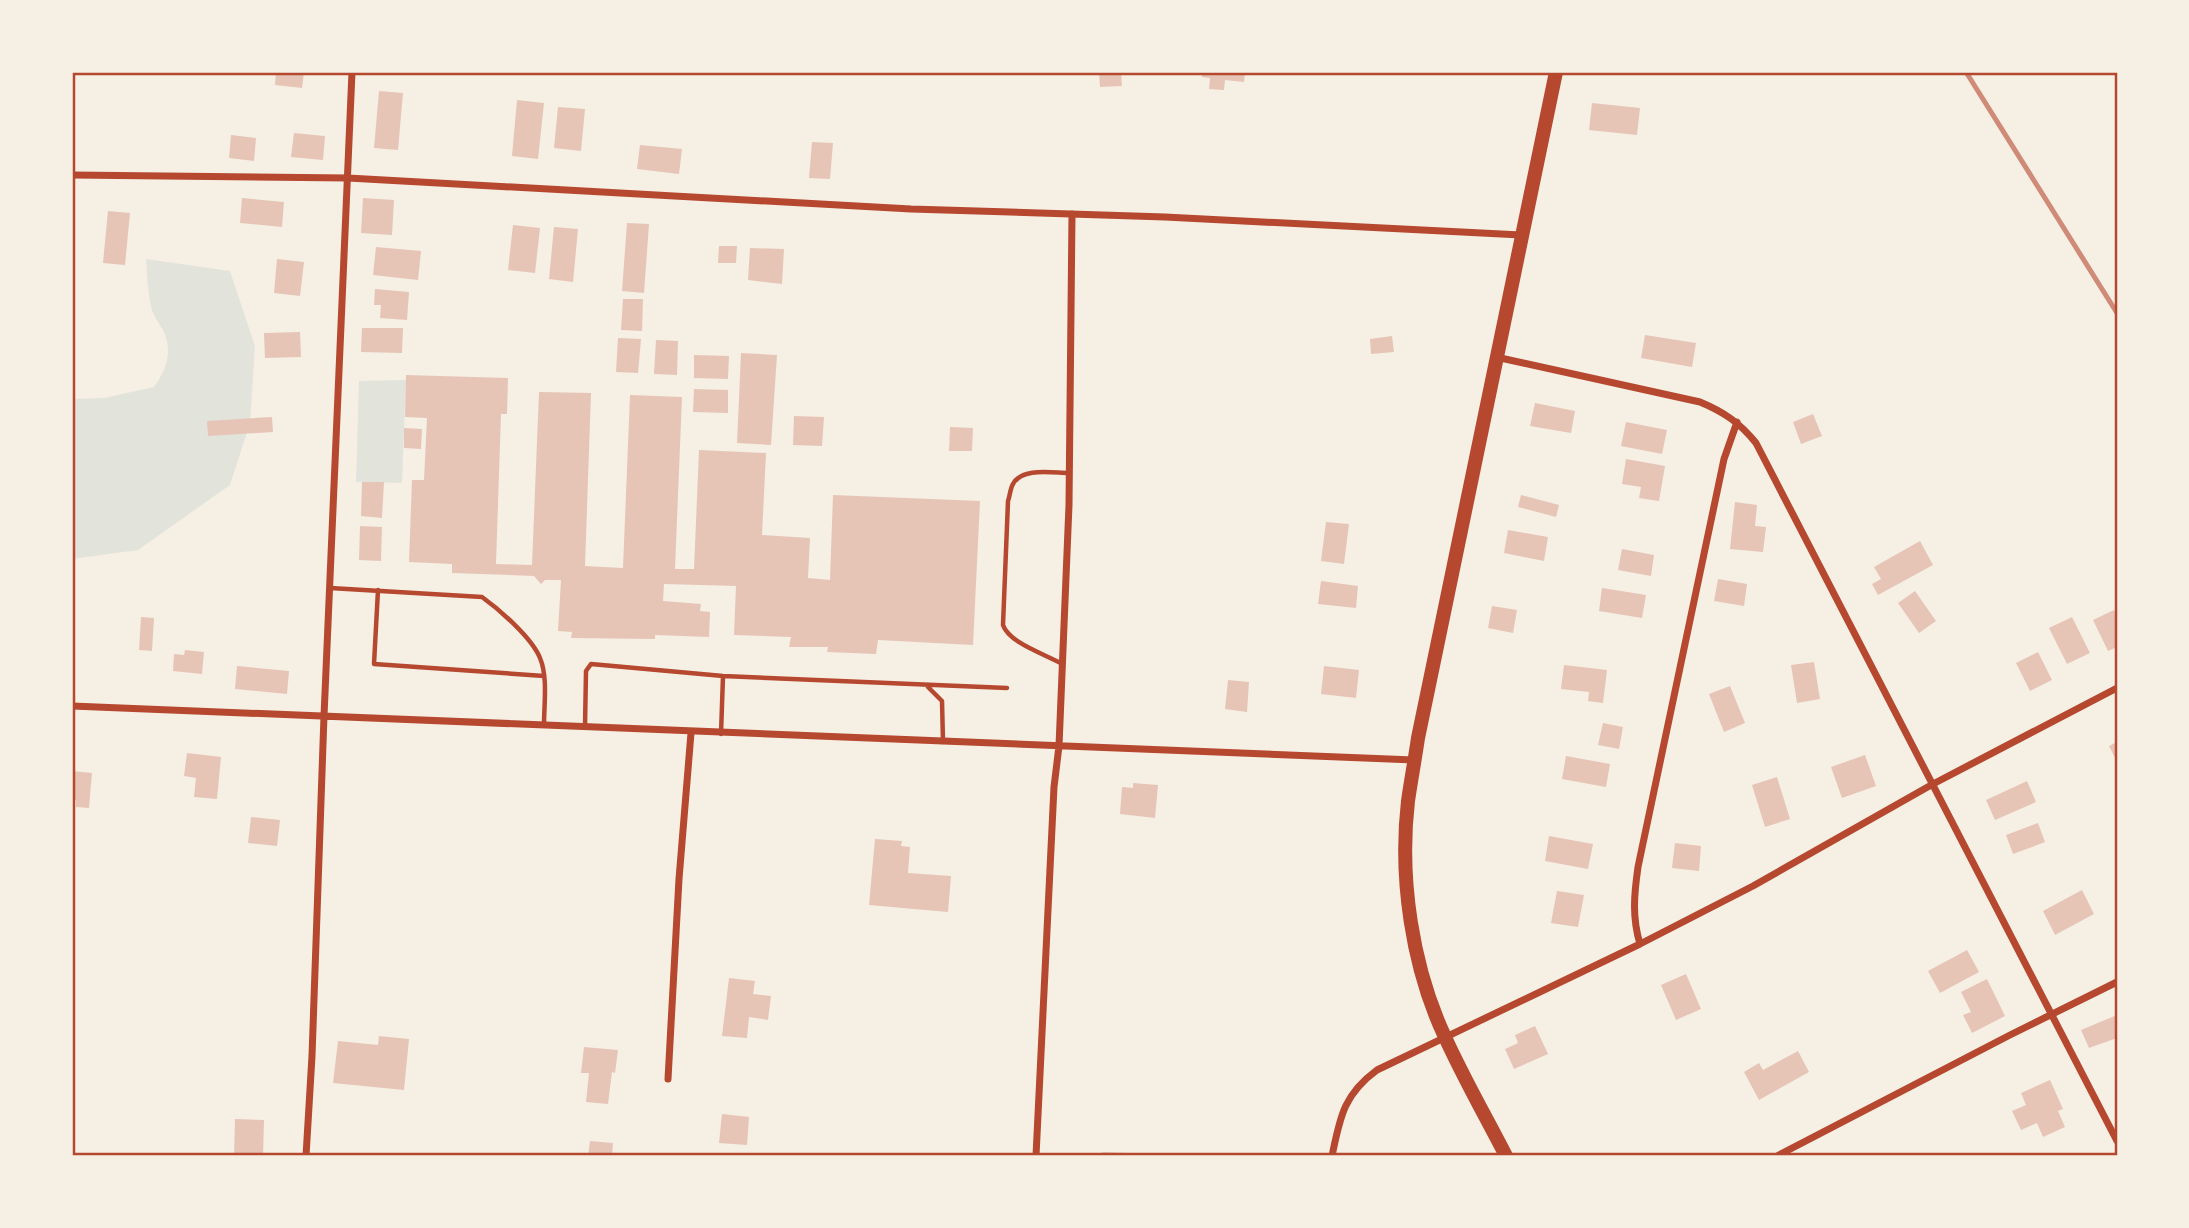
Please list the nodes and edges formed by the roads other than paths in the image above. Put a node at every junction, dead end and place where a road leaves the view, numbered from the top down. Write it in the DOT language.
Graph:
graph roads {
  1 [pos="352,72"];
  2 [pos="1556,72"];
  3 [pos="72,175"];
  4 [pos="348,178"];
  5 [pos="1072,214"];
  6 [pos="1522,236"];
  7 [pos="1496,357"];
  8 [pos="1737,422"];
  9 [pos="1069,473"];
  10 [pos="330,588"];
  11 [pos="378,590"];
  12 [pos="1062,664"];
  13 [pos="544,676"];
  14 [pos="723,676"];
  15 [pos="924,685"];
  16 [pos="1007,688"];
  17 [pos="2117,688"];
  18 [pos="72,706"];
  19 [pos="324,716"];
  20 [pos="544,726"];
  21 [pos="585,728"];
  22 [pos="691,733"];
  23 [pos="720,734"];
  24 [pos="943,742"];
  25 [pos="1059,746"];
  26 [pos="1415,760"];
  27 [pos="1933,784"];
  28 [pos="1640,944"];
  29 [pos="2117,982"];
  30 [pos="2052,1014"];
  31 [pos="1444,1036"];
  32 [pos="668,1079"];
  33 [pos="2117,1141"];
  34 [pos="306,1156"];
  35 [pos="1036,1156"];
  36 [pos="1332,1156"];
  37 [pos="1506,1156"];
  38 [pos="1777,1156"];
  1 -- 4 [label="street"];
  2 -- 6 [label="main road"];
  3 -- 4 [label="street"];
  4 -- 5 [label="street"];
  4 -- 10 [label="street"];
  5 -- 6 [label="street"];
  5 -- 9 [label="street"];
  6 -- 7 [label="main road"];
  7 -- 8 [label="street"];
  7 -- 26 [label="main road"];
  8 -- 27 [label="street"];
  8 -- 28 [label="street"];
  9 -- 12 [label="street"];
  9 -- 12 [label="lane"];
  10 -- 11 [label="lane"];
  10 -- 19 [label="street"];
  11 -- 13 [label="lane"];
  11 -- 13 [label="lane"];
  12 -- 25 [label="street"];
  13 -- 20 [label="lane"];
  14 -- 15 [label="lane"];
  14 -- 21 [label="lane"];
  14 -- 23 [label="lane"];
  15 -- 16 [label="lane"];
  15 -- 24 [label="lane"];
  17 -- 27 [label="street"];
  18 -- 19 [label="street"];
  19 -- 20 [label="street"];
  19 -- 34 [label="street"];
  20 -- 21 [label="street"];
  21 -- 22 [label="street"];
  22 -- 23 [label="street"];
  22 -- 32 [label="street"];
  23 -- 24 [label="street"];
  24 -- 25 [label="street"];
  25 -- 26 [label="street"];
  25 -- 35 [label="street"];
  26 -- 31 [label="main road"];
  27 -- 28 [label="street"];
  27 -- 30 [label="street"];
  28 -- 31 [label="street"];
  29 -- 30 [label="street"];
  30 -- 33 [label="street"];
  30 -- 38 [label="street"];
  31 -- 36 [label="street"];
  31 -- 37 [label="main road"];
}
